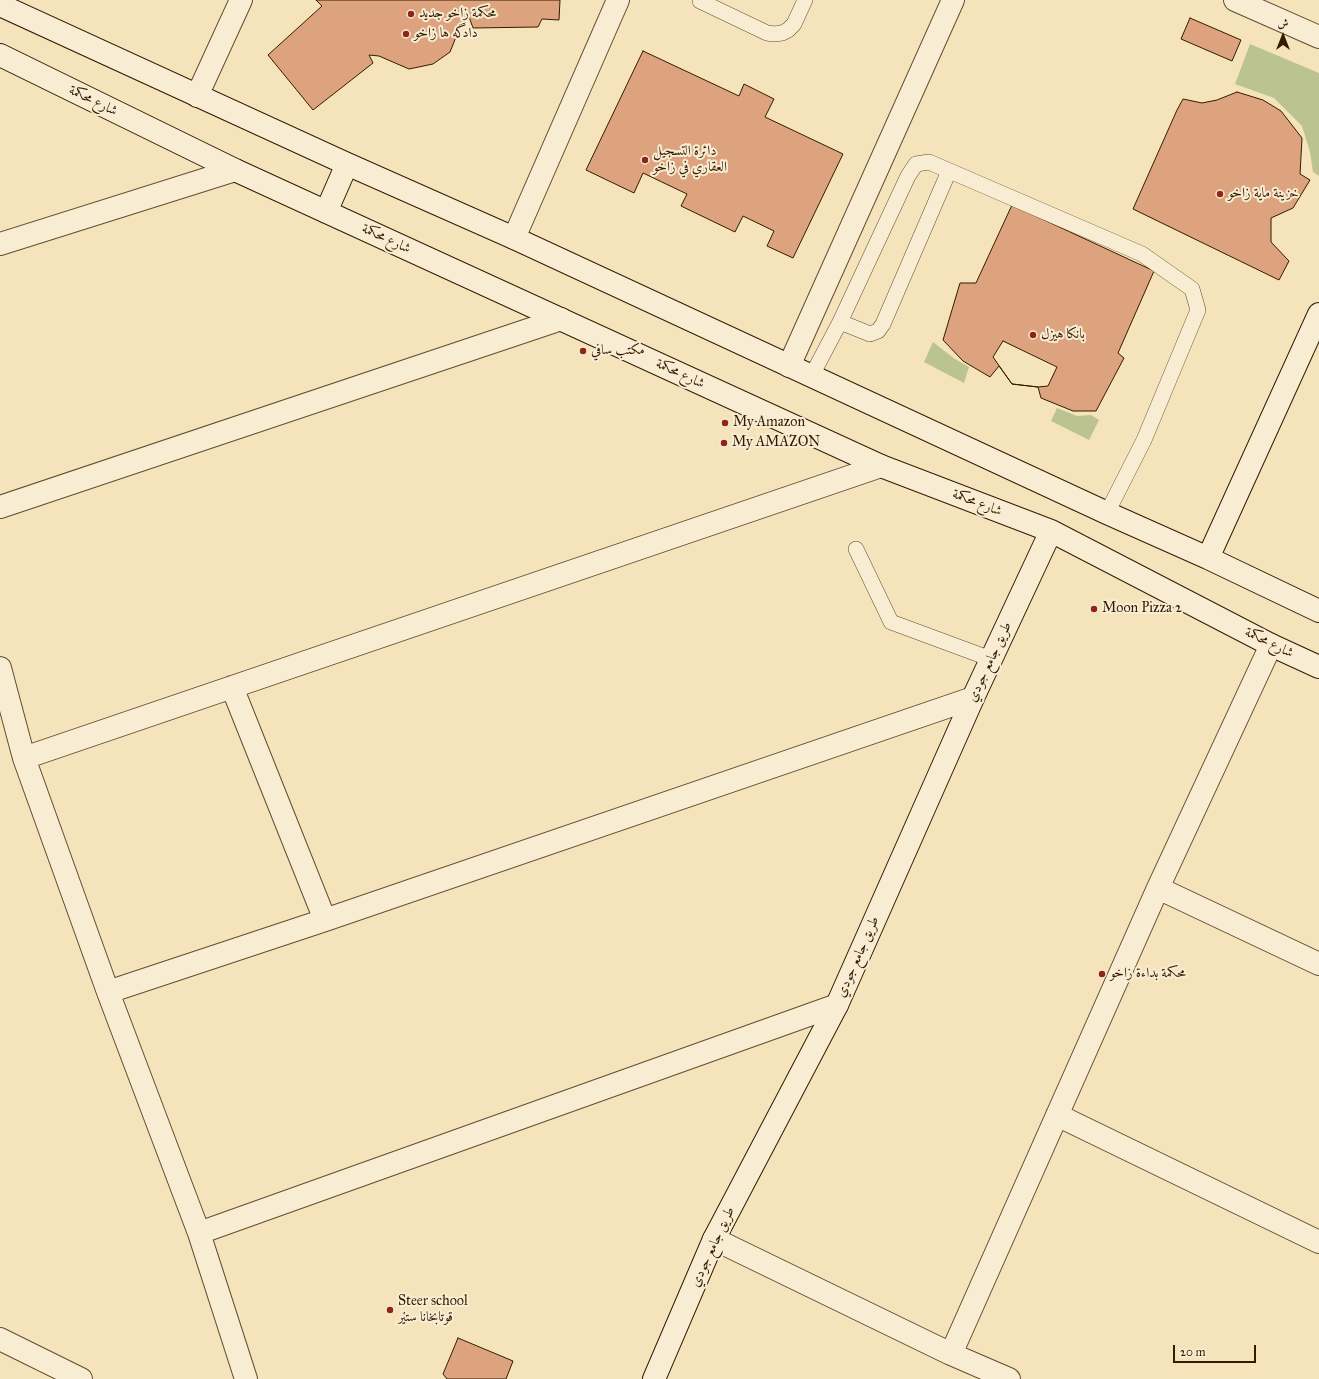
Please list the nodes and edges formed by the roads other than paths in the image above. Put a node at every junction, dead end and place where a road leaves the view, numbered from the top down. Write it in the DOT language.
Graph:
graph roads {
  1 [pos="241,0"];
  2 [pos="618,0"];
  3 [pos="699,0"];
  4 [pos="805,0"];
  5 [pos="953,0"];
  6 [pos="1235,0"];
  7 [pos="2,4"];
  8 [pos="1319,37"];
  9 [pos="0,55"];
  10 [pos="197,96"];
  11 [pos="347,164"];
  12 [pos="235,170"];
  13 [pos="949,171"];
  14 [pos="326,212"];
  15 [pos="514,238"];
  16 [pos="0,244"];
  17 [pos="1319,314"];
  18 [pos="561,319"];
  19 [pos="840,322"];
  20 [pos="789,366"];
  21 [pos="811,377"];
  22 [pos="881,466"];
  23 [pos="0,507"];
  24 [pos="1107,513"];
  25 [pos="1051,531"];
  26 [pos="856,549"];
  27 [pos="1208,558"];
  28 [pos="1319,611"];
  29 [pos="1271,645"];
  30 [pos="991,659"];
  31 [pos="1319,667"];
  32 [pos="0,668"];
  33 [pos="232,687"];
  34 [pos="973,698"];
  35 [pos="24,758"];
  36 [pos="1158,888"];
  37 [pos="325,920"];
  38 [pos="1319,964"];
  39 [pos="108,992"];
  40 [pos="837,1005"];
  41 [pos="1057,1115"];
  42 [pos="199,1233"];
  43 [pos="714,1239"];
  44 [pos="1319,1242"];
  45 [pos="0,1339"];
  46 [pos="951,1354"];
  47 [pos="52,1371"];
  48 [pos="81,1379"];
  49 [pos="246,1379"];
  50 [pos="654,1379"];
  51 [pos="1009,1379"];
  1 -- 10 [label="street"];
  2 -- 15 [label="street"];
  3 -- 4 [label="lane"];
  5 -- 20 [label="street"];
  6 -- 8 [label="street"];
  7 -- 10 [label="street"];
  9 -- 12 [label="street, شارع محكمة"];
  10 -- 11 [label="street"];
  11 -- 14 [label="street"];
  11 -- 15 [label="street"];
  12 -- 14 [label="street, شارع محكمة"];
  12 -- 16 [label="street"];
  13 -- 19 [label="lane"];
  13 -- 19 [label="lane"];
  13 -- 24 [label="lane"];
  14 -- 18 [label="street, شارع محكمة"];
  15 -- 20 [label="street"];
  17 -- 27 [label="street"];
  18 -- 22 [label="street, شارع محكمة"];
  18 -- 23 [label="street"];
  19 -- 21 [label="lane"];
  20 -- 21 [label="street"];
  21 -- 24 [label="street"];
  22 -- 25 [label="street, شارع محكمة"];
  22 -- 33 [label="street"];
  24 -- 27 [label="street"];
  25 -- 29 [label="street, شارع محكمة"];
  25 -- 30 [label="street, طريق جامع جودي"];
  26 -- 30 [label="lane"];
  27 -- 28 [label="street"];
  29 -- 31 [label="street, شارع محكمة"];
  29 -- 36 [label="street"];
  30 -- 34 [label="street, طريق جامع جودي"];
  32 -- 35 [label="street"];
  33 -- 35 [label="street"];
  33 -- 37 [label="street"];
  34 -- 37 [label="street"];
  34 -- 40 [label="street, طريق جامع جودي"];
  35 -- 39 [label="street"];
  36 -- 38 [label="street"];
  36 -- 41 [label="street"];
  37 -- 39 [label="street"];
  39 -- 42 [label="street"];
  40 -- 42 [label="street"];
  40 -- 43 [label="street, طريق جامع جودي"];
  41 -- 44 [label="street"];
  41 -- 46 [label="street"];
  42 -- 49 [label="street"];
  43 -- 46 [label="street"];
  43 -- 50 [label="street, طريق جامع جودي"];
  45 -- 47 [label="street"];
  46 -- 51 [label="street"];
  47 -- 48 [label="street"];
}
